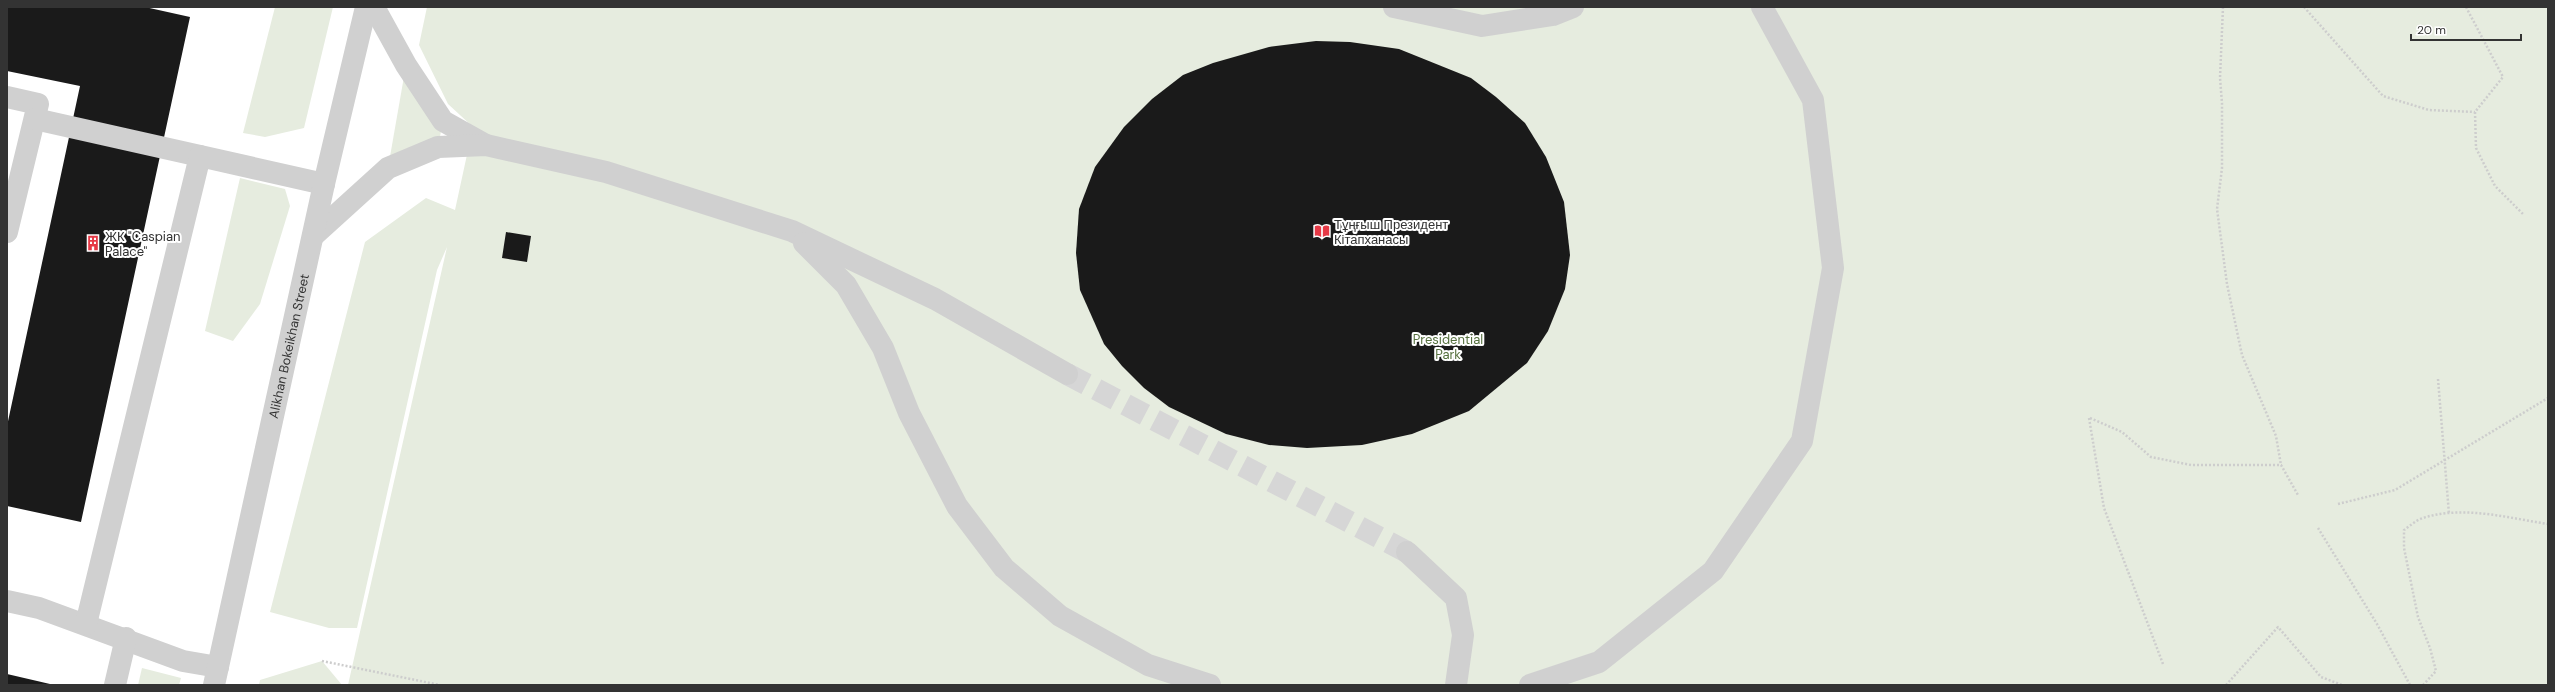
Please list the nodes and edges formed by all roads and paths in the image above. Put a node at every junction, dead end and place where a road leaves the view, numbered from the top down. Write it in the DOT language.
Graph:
graph roads {
  1 [pos="366,7"];
  2 [pos="374,7"];
  3 [pos="1394,7"];
  4 [pos="1573,7"];
  5 [pos="1762,7"];
  6 [pos="2223,7"];
  7 [pos="2304,7"];
  8 [pos="2466,7"];
  9 [pos="7,97"];
  10 [pos="2475,112"];
  11 [pos="35,119"];
  12 [pos="486,145"];
  13 [pos="200,156"];
  14 [pos="324,184"];
  15 [pos="2522,214"];
  16 [pos="7,232"];
  17 [pos="792,232"];
  18 [pos="313,236"];
  19 [pos="1067,374"];
  20 [pos="2438,379"];
  21 [pos="2548,398"];
  22 [pos="2445,462"];
  23 [pos="2280,465"];
  24 [pos="2298,495"];
  25 [pos="2338,504"];
  26 [pos="2449,514"];
  27 [pos="2548,524"];
  28 [pos="2318,528"];
  29 [pos="1407,552"];
  30 [pos="7,601"];
  31 [pos="86,624"];
  32 [pos="126,638"];
  33 [pos="322,661"];
  34 [pos="2163,664"];
  35 [pos="216,676"];
  36 [pos="115,685"];
  37 [pos="440,685"];
  38 [pos="1210,685"];
  39 [pos="1456,685"];
  40 [pos="1530,685"];
  41 [pos="2226,685"];
  42 [pos="2342,685"];
  43 [pos="2410,685"];
  44 [pos="2422,685"];
  1 -- 14 [label="street, Alikhan Bokeikhan Street"];
  2 -- 12 [label="street"];
  3 -- 4 [label="street"];
  5 -- 40 [label="street"];
  6 -- 23 [label="path"];
  7 -- 10 [label="path"];
  8 -- 10 [label="path"];
  9 -- 11 [label="street"];
  10 -- 15 [label="path"];
  11 -- 13 [label="street"];
  11 -- 16 [label="street"];
  12 -- 17 [label="street"];
  12 -- 18 [label="street"];
  13 -- 14 [label="street"];
  13 -- 31 [label="street"];
  14 -- 18 [label="street, Alikhan Bokeikhan Street"];
  17 -- 19 [label="street"];
  17 -- 38 [label="street"];
  18 -- 35 [label="street, Alikhan Bokeikhan Street"];
  20 -- 22 [label="path"];
  21 -- 22 [label="path"];
  22 -- 25 [label="path"];
  22 -- 26 [label="path"];
  23 -- 24 [label="path"];
  23 -- 34 [label="path"];
  26 -- 27 [label="path"];
  26 -- 44 [label="path"];
  28 -- 43 [label="path"];
  29 -- 39 [label="street"];
  30 -- 31 [label="street"];
  31 -- 32 [label="street"];
  32 -- 35 [label="street"];
  32 -- 36 [label="street"];
  33 -- 37 [label="path"];
  41 -- 42 [label="path"];
}
